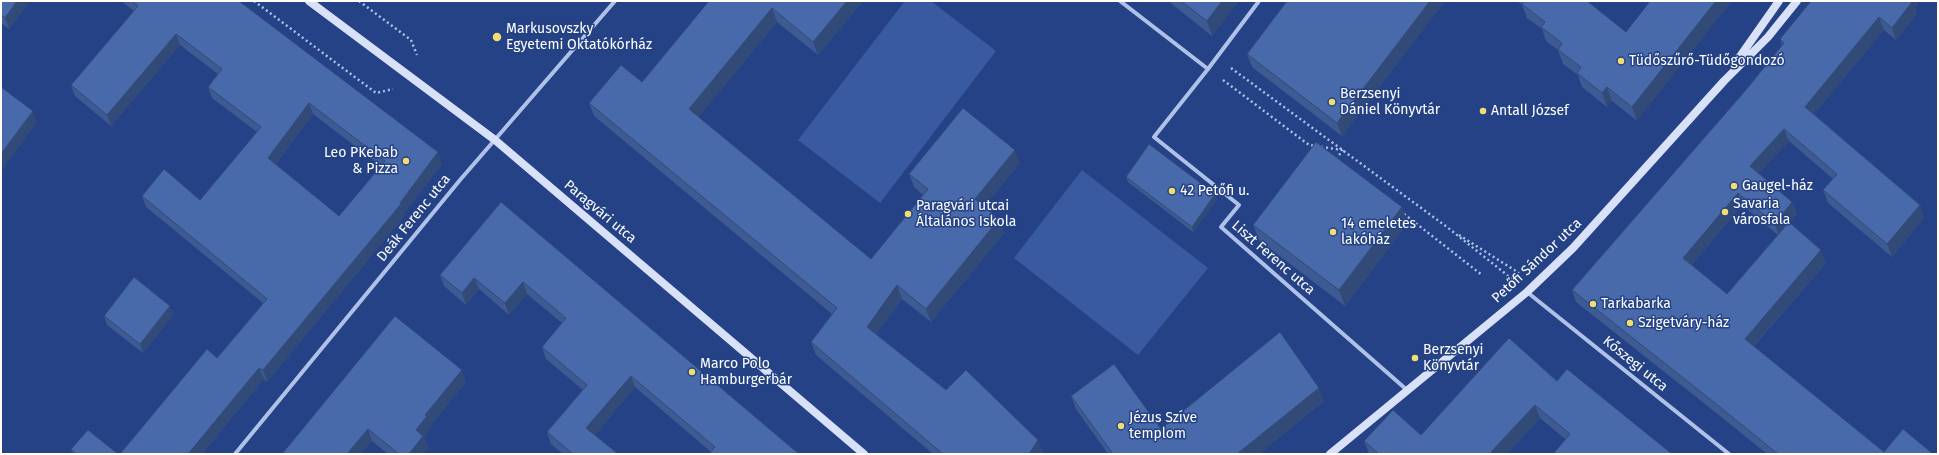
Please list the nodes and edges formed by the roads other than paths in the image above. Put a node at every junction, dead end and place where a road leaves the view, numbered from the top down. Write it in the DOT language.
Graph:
graph roads {
  1 [pos="309,1"];
  2 [pos="615,1"];
  3 [pos="1120,1"];
  4 [pos="1259,1"];
  5 [pos="1779,1"];
  6 [pos="1797,1"];
  7 [pos="1208,69"];
  8 [pos="1724,81"];
  9 [pos="495,140"];
  10 [pos="1527,292"];
  11 [pos="1407,390"];
  12 [pos="235,454"];
  13 [pos="864,454"];
  14 [pos="1330,454"];
  15 [pos="1729,454"];
  1 -- 9 [label="main road, Paragvári utca"];
  2 -- 9 [label="street, Deák Ferenc utca"];
  3 -- 7 [label="street"];
  4 -- 7 [label="street"];
  5 -- 8 [label="main road, Petőfi Sándor utca"];
  6 -- 8 [label="main road, Petőfi Sándor utca"];
  7 -- 11 [label="street, Liszt Ferenc utca"];
  8 -- 10 [label="main road, Petőfi Sándor utca"];
  9 -- 12 [label="street, Deák Ferenc utca"];
  9 -- 13 [label="main road, Paragvári utca"];
  10 -- 11 [label="main road, Petőfi Sándor utca"];
  10 -- 15 [label="street, Kőszegi utca"];
  11 -- 14 [label="main road, Petőfi Sándor utca"];
}
